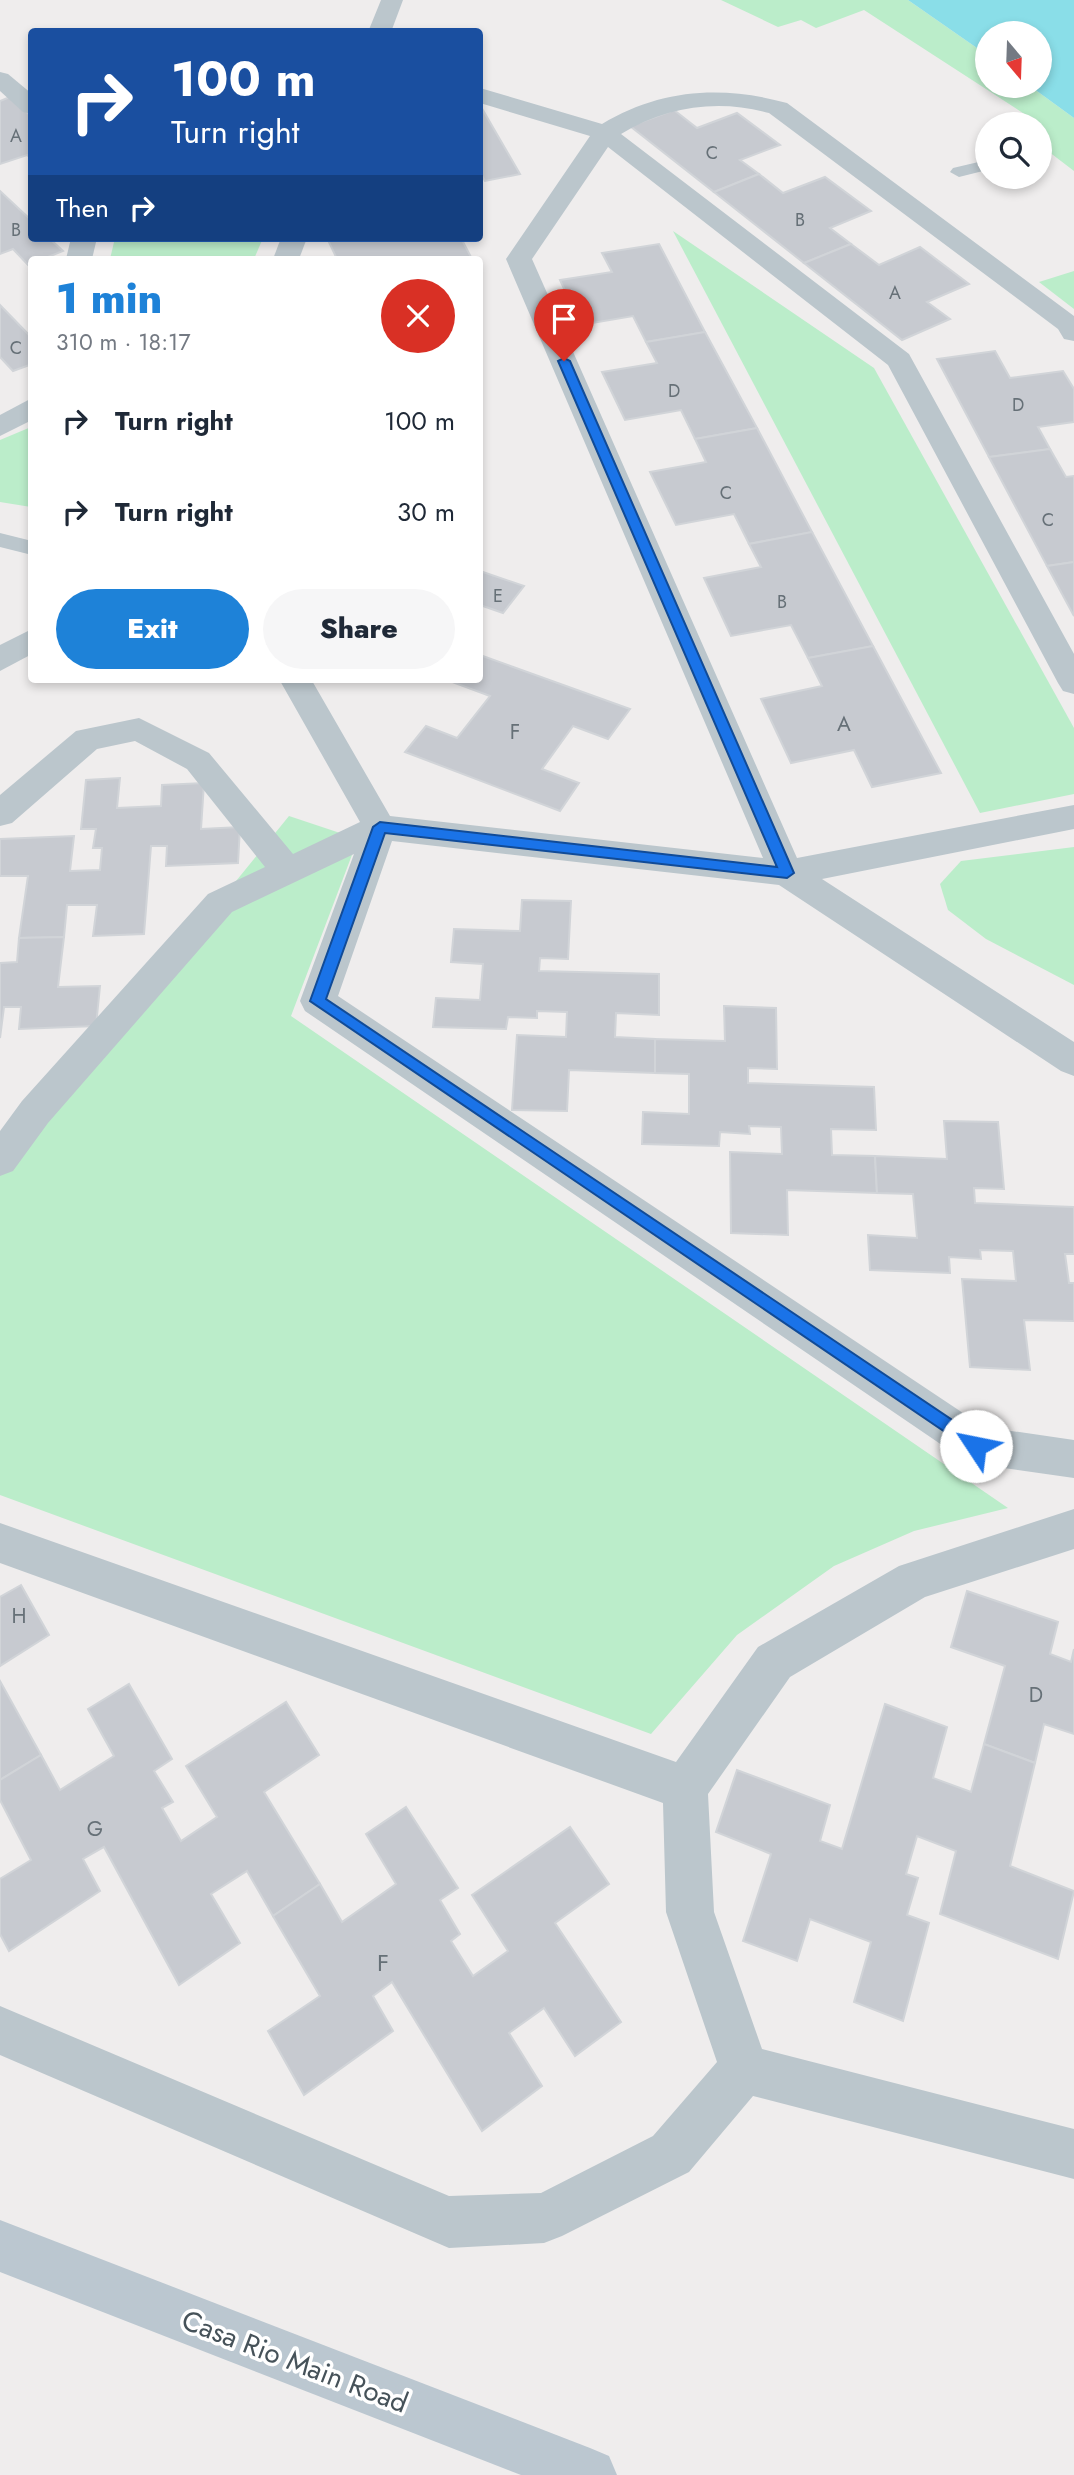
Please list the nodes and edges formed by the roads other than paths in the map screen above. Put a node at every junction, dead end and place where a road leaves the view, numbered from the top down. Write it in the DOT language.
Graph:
graph roads {
  1 [pos="392,0"];
  2 [pos="381,28"];
  3 [pos="4,87"];
  4 [pos="483,96"];
  5 [pos="28,104"];
  6 [pos="605,133"];
  7 [pos="975,168"];
  8 [pos="959,172"];
  9 [pos="1074,333"];
  10 [pos="28,409"];
  11 [pos="0,426"];
  12 [pos="0,540"];
  13 [pos="28,547"];
  14 [pos="28,642"];
  15 [pos="0,660"];
  16 [pos="297,683"];
  17 [pos="1074,683"];
  18 [pos="0,814"];
  19 [pos="1074,817"];
  20 [pos="380,827"];
  21 [pos="288,871"];
  22 [pos="787,873"];
  23 [pos="1074,1061"];
  24 [pos="0,1160"];
  25 [pos="1074,1459"];
  26 [pos="1074,1530"];
  27 [pos="0,1543"];
  28 [pos="685,1788"];
  29 [pos="0,2030"];
  30 [pos="744,2068"];
  31 [pos="1074,2154"];
  32 [pos="0,2246"];
  33 [pos="590,2475"];
  1 -- 2 [label="street"];
  3 -- 5 [label="street"];
  4 -- 6 [label="street"];
  6 -- 9 [label="street"];
  6 -- 17 [label="street"];
  6 -- 22 [label="street"];
  7 -- 8 [label="lane"];
  10 -- 11 [label="street"];
  12 -- 13 [label="lane"];
  14 -- 15 [label="street"];
  16 -- 20 [label="street"];
  18 -- 21 [label="street"];
  19 -- 22 [label="street"];
  20 -- 21 [label="street"];
  20 -- 22 [label="street"];
  20 -- 25 [label="street"];
  21 -- 24 [label="street"];
  22 -- 23 [label="street"];
  26 -- 28 [label="street"];
  27 -- 28 [label="street"];
  28 -- 30 [label="street"];
  29 -- 30 [label="street"];
  30 -- 31 [label="street"];
  32 -- 33 [label="street, Casa Rio Main Road"];
}
